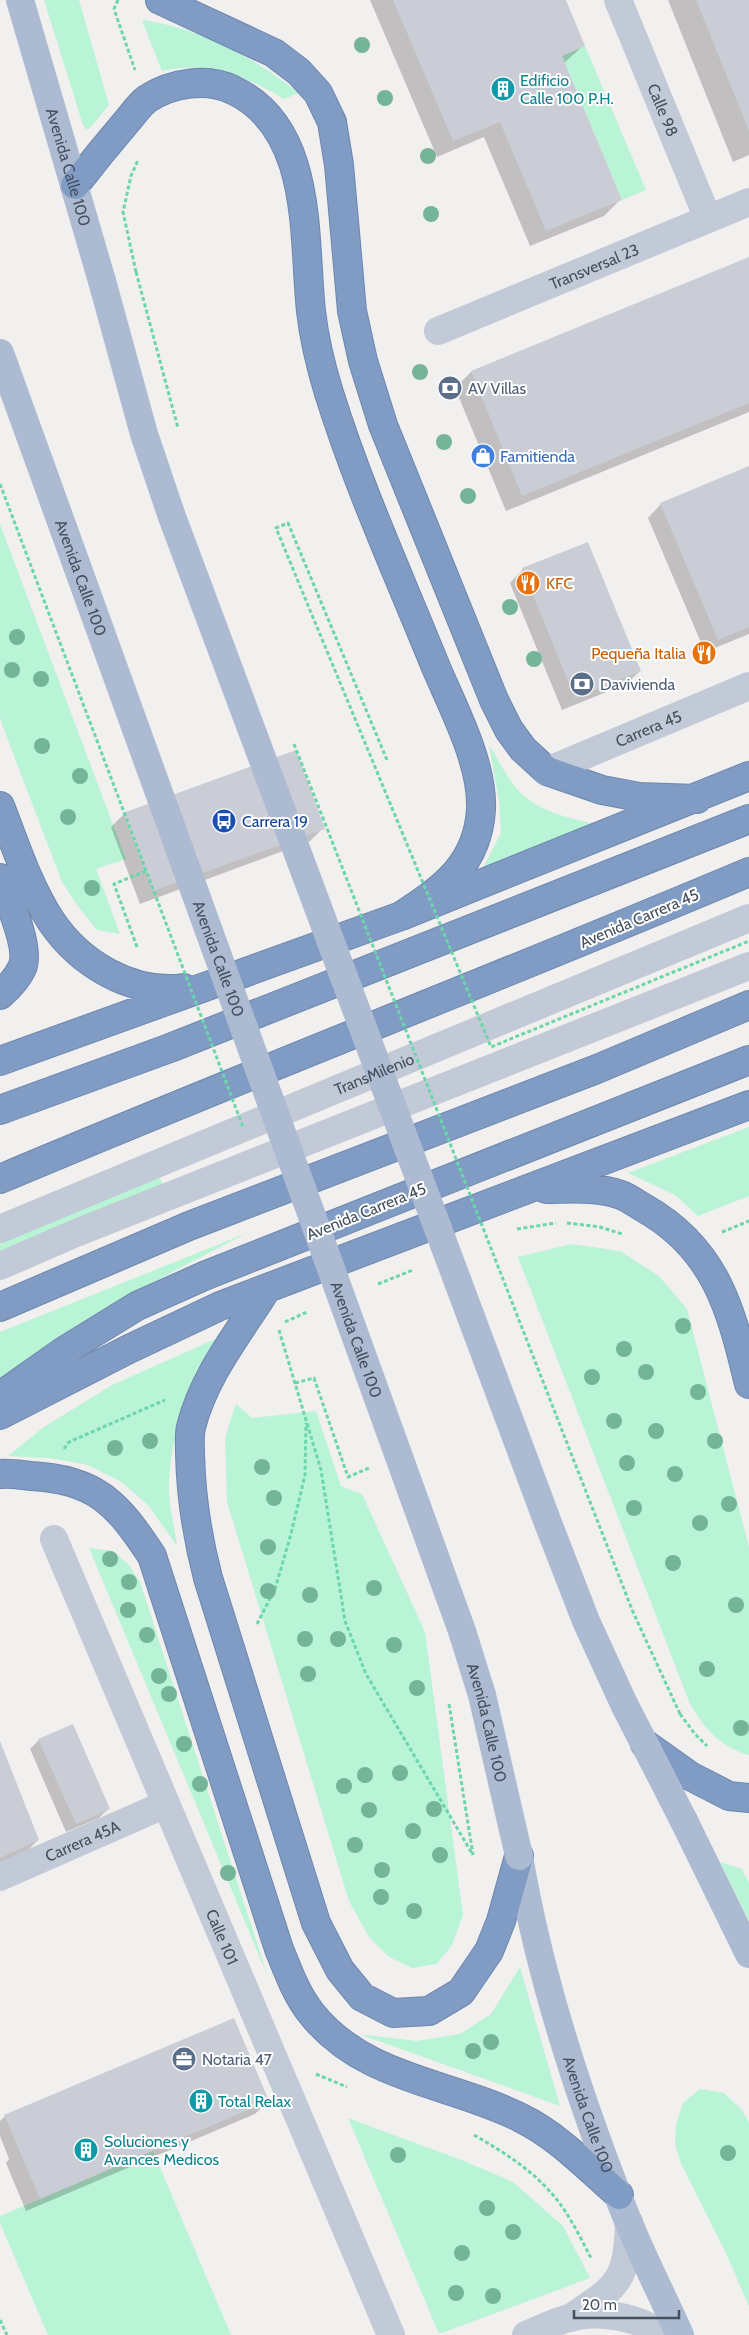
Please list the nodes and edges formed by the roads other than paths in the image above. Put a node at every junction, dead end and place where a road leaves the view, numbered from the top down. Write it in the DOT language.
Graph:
graph roads {
  1 [pos="20,0"];
  2 [pos="160,0"];
  3 [pos="618,0"];
  4 [pos="75,185"];
  5 [pos="749,202"];
  6 [pos="708,220"];
  7 [pos="438,331"];
  8 [pos="0,353"];
  9 [pos="749,686"];
  10 [pos="547,771"];
  11 [pos="749,776"];
  12 [pos="697,799"];
  13 [pos="0,806"];
  14 [pos="749,819"];
  15 [pos="749,872"];
  16 [pos="0,878"];
  17 [pos="401,916"];
  18 [pos="749,918"];
  19 [pos="749,966"];
  20 [pos="213,984"];
  21 [pos="0,995"];
  22 [pos="749,1006"];
  23 [pos="749,1060"];
  24 [pos="0,1061"];
  25 [pos="749,1105"];
  26 [pos="0,1110"];
  27 [pos="0,1179"];
  28 [pos="524,1189"];
  29 [pos="0,1229"];
  30 [pos="0,1266"];
  31 [pos="267,1288"];
  32 [pos="0,1307"];
  33 [pos="749,1384"];
  34 [pos="0,1396"];
  35 [pos="0,1415"];
  36 [pos="0,1474"];
  37 [pos="54,1539"];
  38 [pos="645,1744"];
  39 [pos="749,1798"];
  40 [pos="166,1804"];
  41 [pos="518,1856"];
  42 [pos="0,1877"];
  43 [pos="749,1954"];
  44 [pos="619,2195"];
  45 [pos="629,2222"];
  46 [pos="568,2318"];
  47 [pos="391,2335"];
  48 [pos="526,2335"];
  49 [pos="661,2335"];
  50 [pos="680,2335"];
  1 -- 4 [label="main road, Avenida Calle 100"];
  2 -- 10 [label="highway"];
  3 -- 6 [label="street, Calle 98"];
  4 -- 17 [label="highway"];
  4 -- 38 [label="main road, Avenida Calle 100, bridge"];
  5 -- 6 [label="street, Transversal 23"];
  6 -- 7 [label="street, Transversal 23"];
  8 -- 41 [label="main road, Avenida Calle 100, bridge"];
  9 -- 10 [label="street, Carrera 45"];
  10 -- 12 [label="highway"];
  11 -- 12 [label="highway"];
  12 -- 17 [label="highway"];
  13 -- 20 [label="highway"];
  14 -- 26 [label="highway"];
  15 -- 27 [label="highway, Avenida Carrera 45"];
  16 -- 21 [label="highway"];
  17 -- 20 [label="highway"];
  18 -- 29 [label="street, TransMilenio"];
  19 -- 30 [label="street"];
  20 -- 24 [label="highway"];
  22 -- 32 [label="highway"];
  23 -- 34 [label="highway, Avenida Carrera 45"];
  25 -- 28 [label="highway"];
  28 -- 31 [label="highway"];
  28 -- 33 [label="highway"];
  31 -- 35 [label="highway"];
  31 -- 41 [label="highway"];
  36 -- 44 [label="highway"];
  37 -- 40 [label="street, Calle 101"];
  38 -- 39 [label="highway"];
  38 -- 43 [label="main road, Avenida Calle 100, bridge"];
  40 -- 42 [label="street, Carrera 45A"];
  40 -- 47 [label="street, Calle 101"];
  41 -- 44 [label="main road, Avenida Calle 100"];
  44 -- 45 [label="main road, Avenida Calle 100"];
  45 -- 46 [label="street"];
  45 -- 50 [label="main road, Avenida Calle 100"];
  46 -- 48 [label="street"];
  46 -- 49 [label="street"];
}
